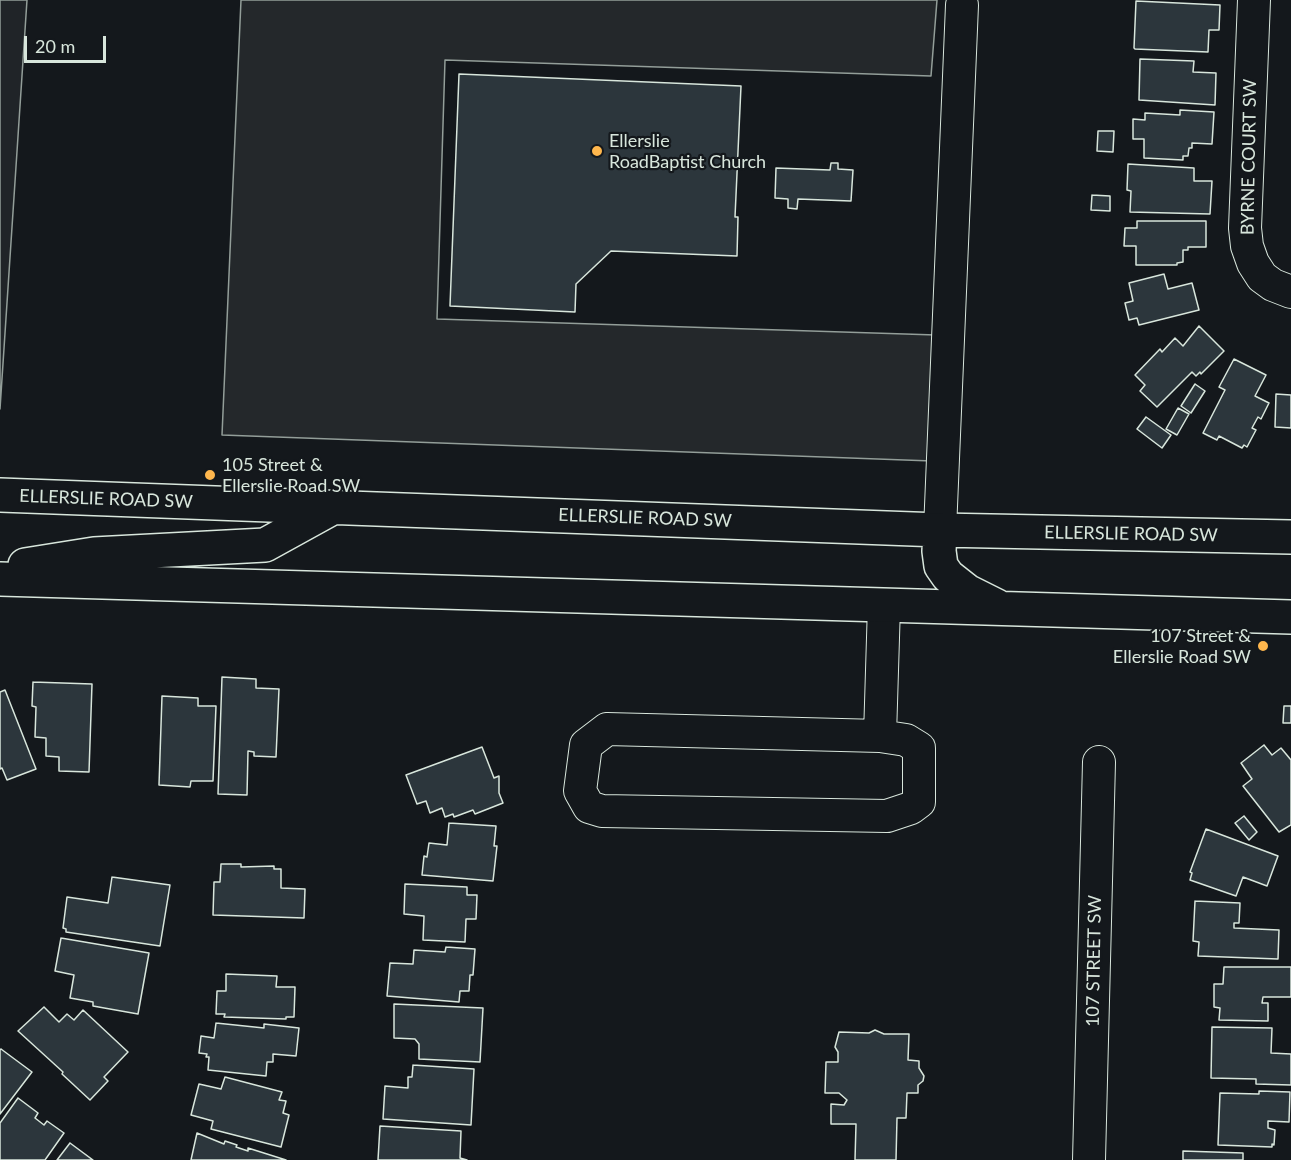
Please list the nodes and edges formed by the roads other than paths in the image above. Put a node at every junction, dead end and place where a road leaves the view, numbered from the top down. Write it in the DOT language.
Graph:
graph roads {
  1 [pos="1254,0"];
  2 [pos="962,5"];
  3 [pos="1291,292"];
  4 [pos="0,495"];
  5 [pos="334,507"];
  6 [pos="940,530"];
  7 [pos="1291,537"];
  8 [pos="0,569"];
  9 [pos="0,579"];
  10 [pos="884,605"];
  11 [pos="1003,609"];
  12 [pos="1291,617"];
  13 [pos="880,736"];
  14 [pos="1099,762"];
  15 [pos="1089,1160"];
  1 -- 3 [label="street, BYRNE COURT SW"];
  2 -- 6 [label="street"];
  4 -- 5 [label="main road, ELLERSLIE ROAD SW"];
  5 -- 6 [label="main road, ELLERSLIE ROAD SW"];
  5 -- 8 [label="main road"];
  6 -- 7 [label="main road, ELLERSLIE ROAD SW"];
  6 -- 11 [label="main road"];
  9 -- 10 [label="main road"];
  10 -- 11 [label="main road"];
  10 -- 13 [label="street"];
  11 -- 12 [label="main road"];
  13 -- 13 [label="street"];
  14 -- 15 [label="street, 107 STREET SW"];
}
